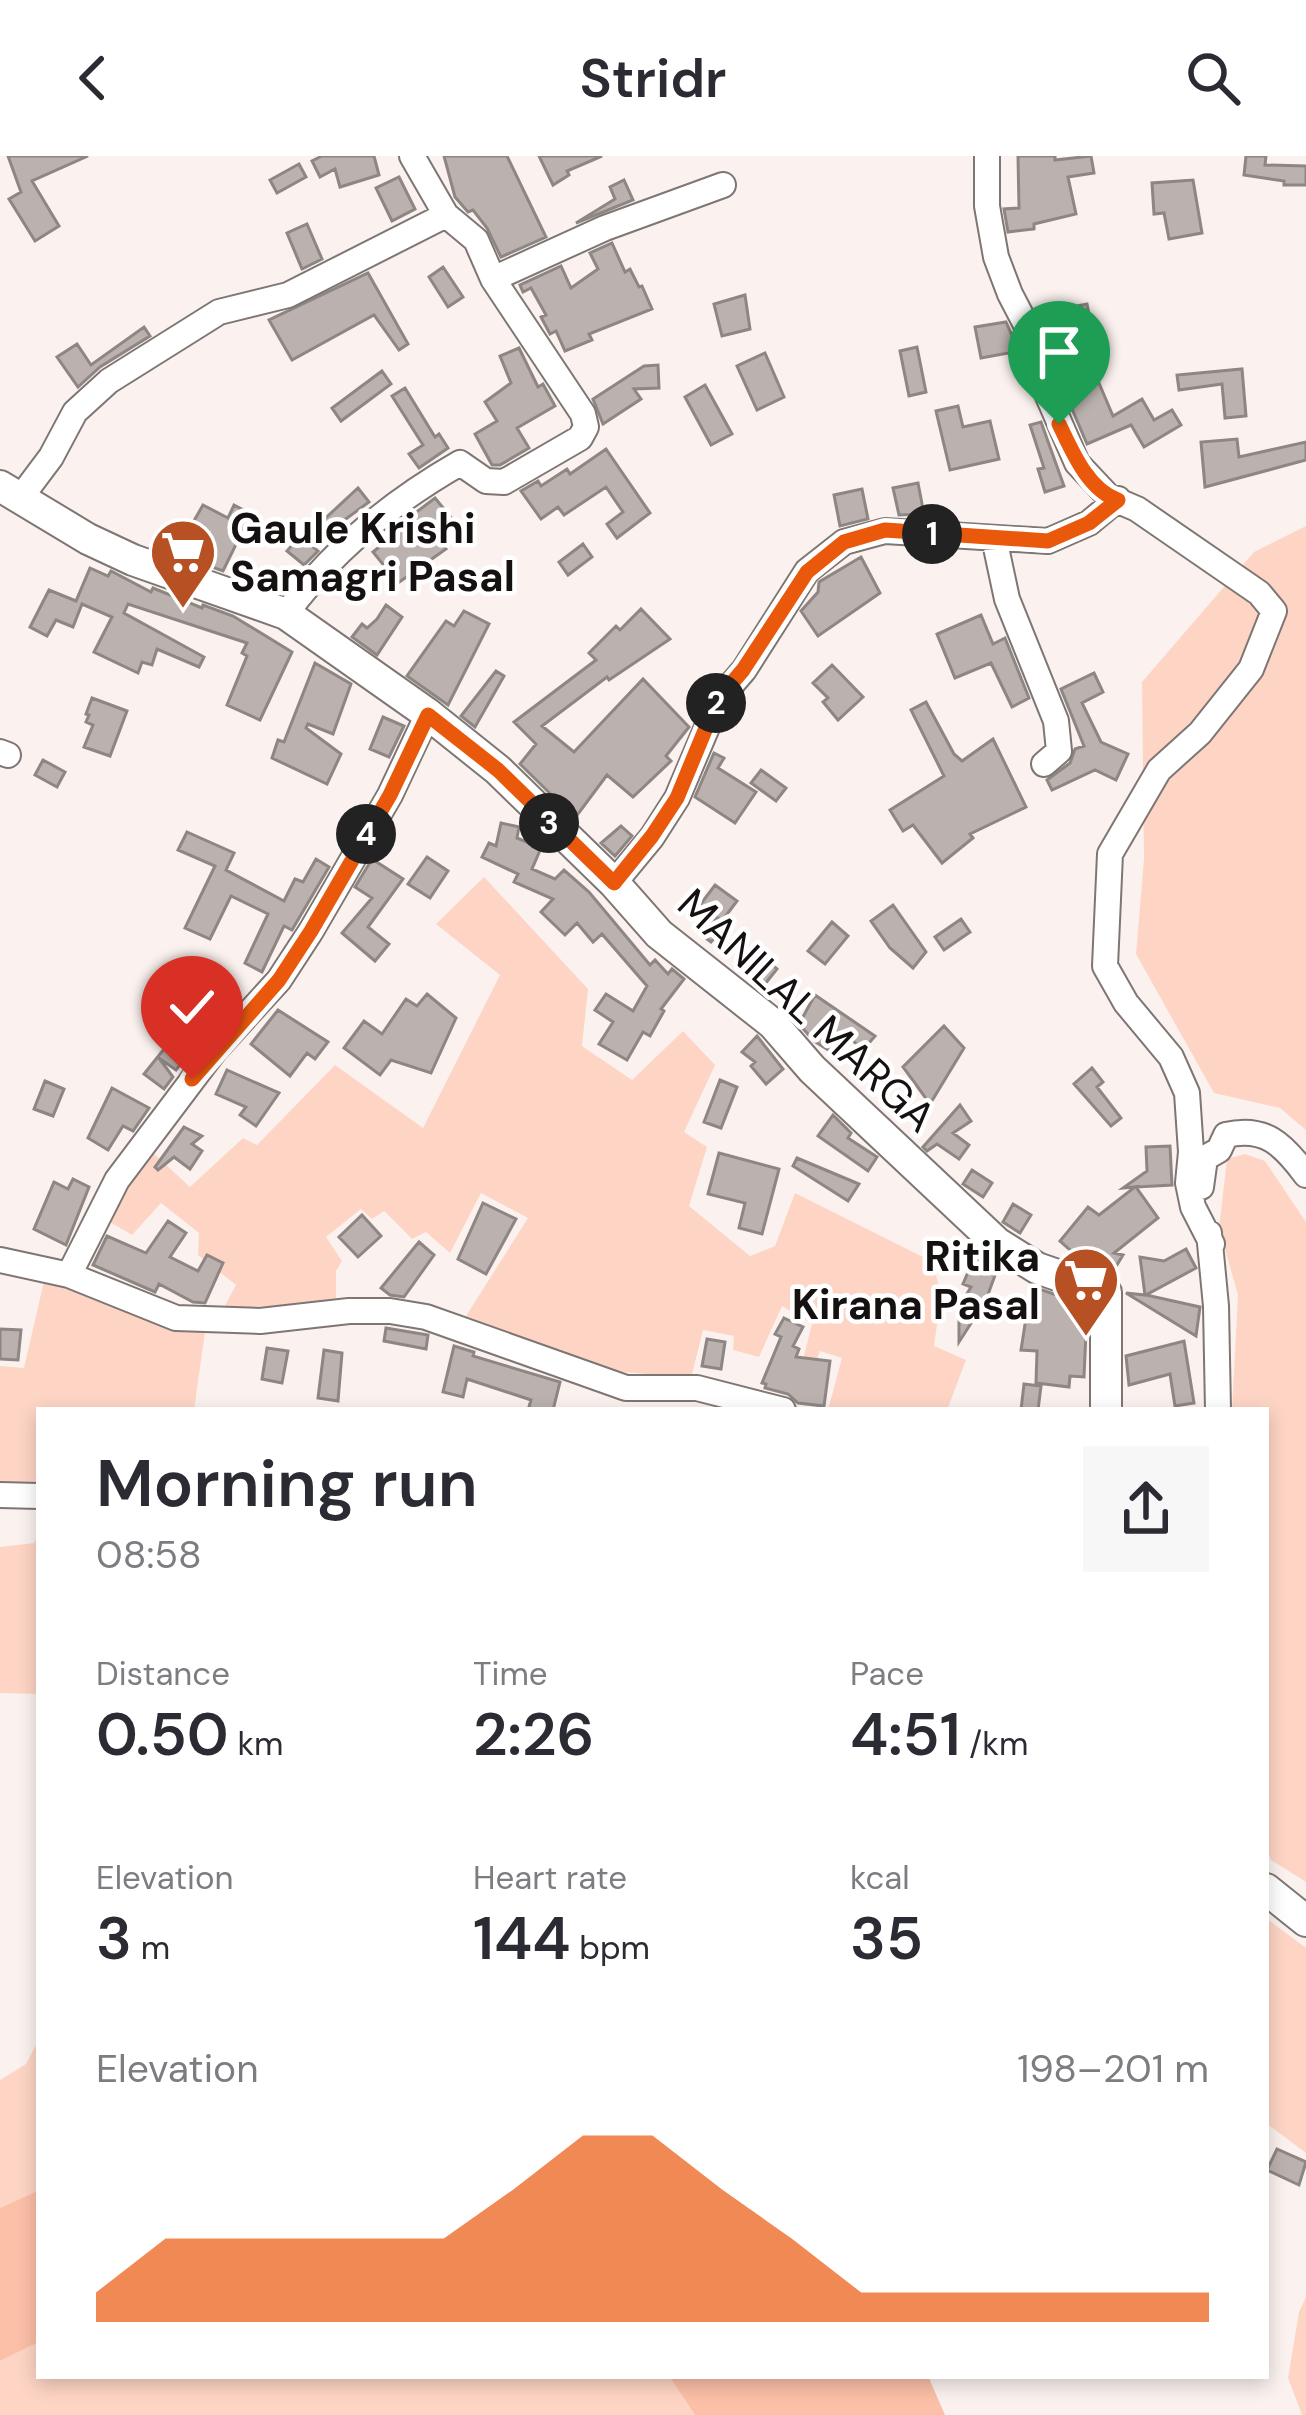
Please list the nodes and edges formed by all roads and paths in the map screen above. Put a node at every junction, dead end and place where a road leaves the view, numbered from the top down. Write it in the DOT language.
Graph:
graph roads {
  1 [pos="412,156"];
  2 [pos="987,156"];
  3 [pos="723,185"];
  4 [pos="446,215"];
  5 [pos="494,279"];
  6 [pos="8,491"];
  7 [pos="1118,500"];
  8 [pos="994,538"];
  9 [pos="286,614"];
  10 [pos="428,715"];
  11 [pos="1044,764"];
  12 [pos="614,883"];
  13 [pos="1306,1175"];
  14 [pos="1212,1244"];
  15 [pos="0,1259"];
  16 [pos="69,1275"];
  17 [pos="1110,1401"];
  18 [pos="771,1407"];
  19 [pos="1218,1407"];
  20 [pos="0,1495"];
  21 [pos="36,1496"];
  22 [pos="1269,1891"];
  23 [pos="1306,1921"];
  1 -- 4 [label="street"];
  2 -- 7 [label="street"];
  3 -- 5 [label="street"];
  4 -- 5 [label="street"];
  4 -- 6 [label="street"];
  5 -- 9 [label="street"];
  6 -- 9 [label="street, MANILAL MARGA"];
  7 -- 8 [label="street"];
  7 -- 14 [label="street"];
  8 -- 11 [label="street"];
  8 -- 12 [label="street"];
  9 -- 10 [label="street, MANILAL MARGA"];
  10 -- 12 [label="street, MANILAL MARGA"];
  10 -- 16 [label="street"];
  12 -- 17 [label="street, MANILAL MARGA"];
  13 -- 14 [label="street"];
  14 -- 19 [label="street"];
  15 -- 16 [label="street"];
  16 -- 18 [label="street"];
  20 -- 21 [label="street"];
  22 -- 23 [label="street"];
}
